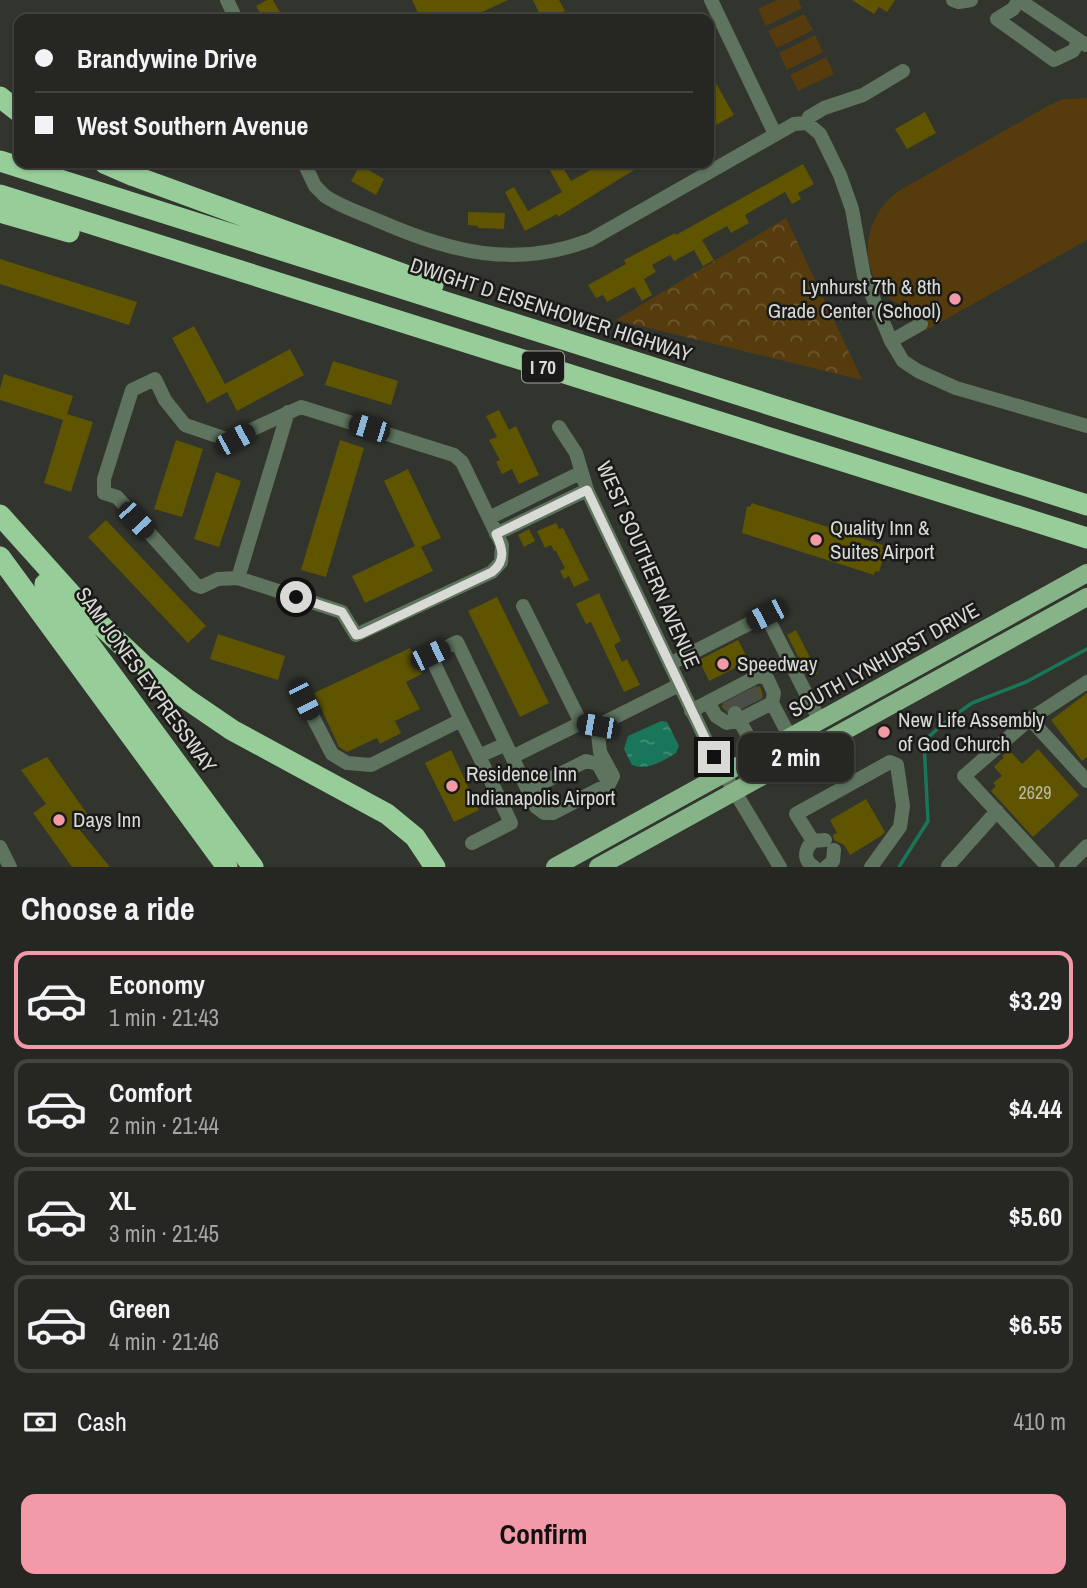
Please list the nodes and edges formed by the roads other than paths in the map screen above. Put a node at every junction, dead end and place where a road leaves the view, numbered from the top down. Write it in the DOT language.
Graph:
graph roads {
  1 [pos="711,0"];
  2 [pos="953,0"];
  3 [pos="971,0"];
  4 [pos="1019,0"];
  5 [pos="1083,43"];
  6 [pos="903,71"];
  7 [pos="0,97"];
  8 [pos="14,108"];
  9 [pos="807,123"];
  10 [pos="775,134"];
  11 [pos="22,168"];
  12 [pos="116,168"];
  13 [pos="306,168"];
  14 [pos="0,195"];
  15 [pos="0,212"];
  16 [pos="249,274"];
  17 [pos="921,324"];
  18 [pos="559,340"];
  19 [pos="891,341"];
  20 [pos="288,412"];
  21 [pos="1087,426"];
  22 [pos="559,427"];
  23 [pos="580,473"];
  24 [pos="587,490"];
  25 [pos="1087,505"];
  26 [pos="0,515"];
  27 [pos="489,519"];
  28 [pos="0,522"];
  29 [pos="496,534"];
  30 [pos="1087,538"];
  31 [pos="2,560"];
  32 [pos="1087,573"];
  33 [pos="238,578"];
  34 [pos="1087,597"];
  35 [pos="523,606"];
  36 [pos="670,664"];
  37 [pos="1087,682"];
  38 [pos="679,685"];
  39 [pos="304,700"];
  40 [pos="745,701"];
  41 [pos="708,702"];
  42 [pos="691,710"];
  43 [pos="1030,719"];
  44 [pos="461,720"];
  45 [pos="820,721"];
  46 [pos="581,723"];
  47 [pos="597,726"];
  48 [pos="790,737"];
  49 [pos="509,750"];
  50 [pos="759,755"];
  51 [pos="479,756"];
  52 [pos="724,774"];
  53 [pos="1087,781"];
  54 [pos="609,785"];
  55 [pos="528,790"];
  56 [pos="735,791"];
  57 [pos="997,811"];
  58 [pos="472,843"];
  59 [pos="824,844"];
  60 [pos="1087,846"];
  61 [pos="0,847"];
  62 [pos="806,865"];
  63 [pos="10,867"];
  64 [pos="228,867"];
  65 [pos="253,867"];
  66 [pos="435,867"];
  67 [pos="555,867"];
  68 [pos="598,867"];
  69 [pos="780,867"];
  70 [pos="827,867"];
  71 [pos="871,867"];
  72 [pos="948,867"];
  73 [pos="1048,867"];
  74 [pos="1066,867"];
  1 -- 10 [label="street"];
  2 -- 3 [label="street"];
  4 -- 5 [label="street"];
  4 -- 5 [label="street"];
  6 -- 9 [label="street"];
  7 -- 8 [label="highway"];
  9 -- 10 [label="street"];
  9 -- 19 [label="street"];
  10 -- 13 [label="street"];
  11 -- 18 [label="highway, DWIGHT D EISENHOWER HIGHWAY / I 70"];
  12 -- 18 [label="highway"];
  14 -- 16 [label="highway, I 70"];
  15 -- 16 [label="highway"];
  16 -- 30 [label="highway, I 70"];
  17 -- 19 [label="street"];
  18 -- 25 [label="highway, DWIGHT D EISENHOWER HIGHWAY / I 70"];
  19 -- 21 [label="street"];
  20 -- 27 [label="street"];
  20 -- 33 [label="street"];
  20 -- 33 [label="street"];
  22 -- 23 [label="street, WEST SOUTHERN AVENUE"];
  23 -- 24 [label="street, WEST SOUTHERN AVENUE"];
  23 -- 27 [label="street"];
  24 -- 29 [label="street"];
  24 -- 36 [label="street, WEST SOUTHERN AVENUE"];
  26 -- 66 [label="highway"];
  27 -- 29 [label="street"];
  28 -- 65 [label="highway, SAM JONES EXPRESSWAY"];
  29 -- 33 [label="street"];
  31 -- 64 [label="highway"];
  32 -- 45 [label="main road, SOUTH LYNHURST DRIVE"];
  34 -- 56 [label="main road, SOUTH LYNHURST DRIVE"];
  35 -- 46 [label="street"];
  36 -- 38 [label="street, WEST SOUTHERN AVENUE"];
  36 -- 45 [label="street"];
  37 -- 43 [label="street"];
  38 -- 42 [label="street, WEST SOUTHERN AVENUE"];
  38 -- 47 [label="street"];
  39 -- 44 [label="street"];
  40 -- 41 [label="street"];
  40 -- 41 [label="street"];
  40 -- 48 [label="street"];
  40 -- 50 [label="street"];
  41 -- 42 [label="street"];
  42 -- 52 [label="street, WEST SOUTHERN AVENUE"];
  43 -- 53 [label="street"];
  43 -- 57 [label="street"];
  44 -- 49 [label="street"];
  44 -- 51 [label="street"];
  45 -- 48 [label="main road, SOUTH LYNHURST DRIVE"];
  46 -- 47 [label="street"];
  46 -- 49 [label="street"];
  47 -- 54 [label="street"];
  48 -- 50 [label="main road, SOUTH LYNHURST DRIVE"];
  49 -- 51 [label="street"];
  49 -- 55 [label="street"];
  50 -- 52 [label="main road, SOUTH LYNHURST DRIVE"];
  51 -- 58 [label="street"];
  52 -- 56 [label="street, WEST SOUTHERN AVENUE"];
  52 -- 67 [label="main road, SOUTH LYNHURST DRIVE"];
  54 -- 55 [label="street"];
  54 -- 55 [label="street"];
  56 -- 68 [label="main road, SOUTH LYNHURST DRIVE"];
  56 -- 69 [label="street, WEST SOUTHERN AVENUE"];
  57 -- 72 [label="street"];
  57 -- 73 [label="street"];
  59 -- 62 [label="street"];
  59 -- 70 [label="street"];
  59 -- 71 [label="street"];
  60 -- 74 [label="street"];
  61 -- 63 [label="street"];
}
